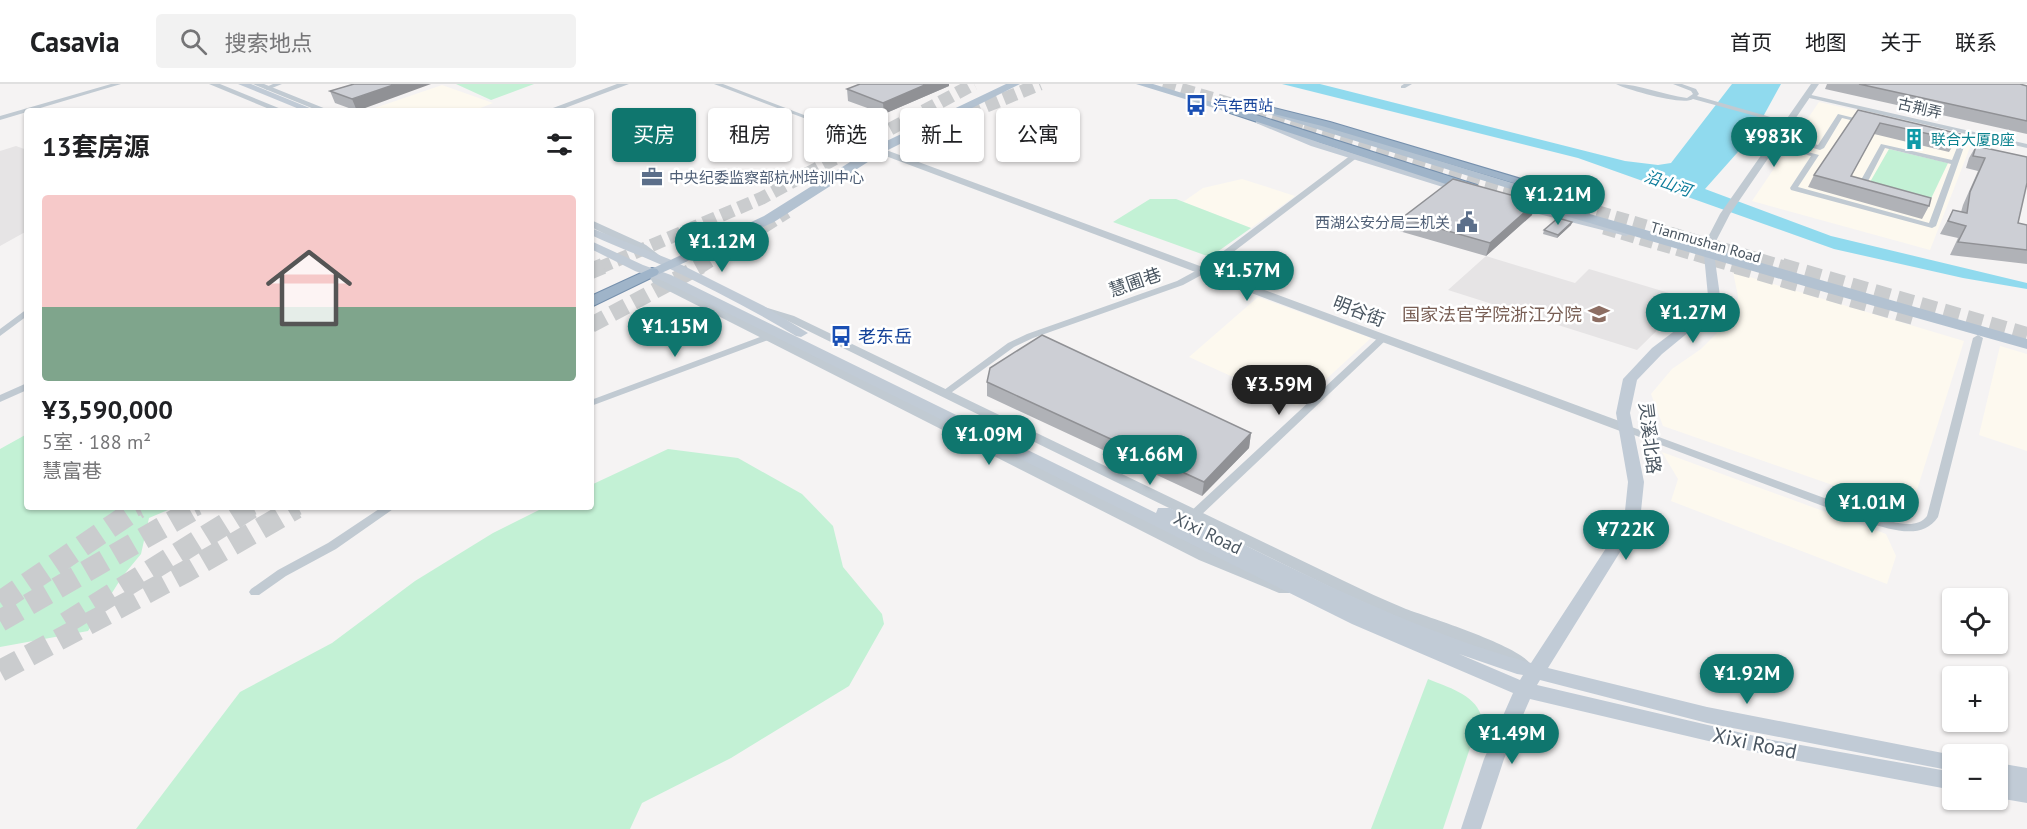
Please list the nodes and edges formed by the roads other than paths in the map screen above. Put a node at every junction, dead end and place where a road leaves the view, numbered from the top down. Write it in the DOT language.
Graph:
graph roads {
  1 [pos="118,84"];
  2 [pos="213,84"];
  3 [pos="230,84"];
  4 [pos="243,84"];
  5 [pos="257,84"];
  6 [pos="279,84"];
  7 [pos="625,84"];
  8 [pos="717,84"];
  9 [pos="998,84"];
  10 [pos="1015,84"];
  11 [pos="1141,84"];
  12 [pos="1179,84"];
  13 [pos="1619,84"];
  14 [pos="1676,84"];
  15 [pos="1815,84"];
  16 [pos="267,88"];
  17 [pos="1806,96"];
  18 [pos="1692,97"];
  19 [pos="1250,105"];
  20 [pos="35,108"];
  21 [pos="274,108"];
  22 [pos="291,108"];
  23 [pos="304,108"];
  24 [pos="319,108"];
  25 [pos="557,108"];
  26 [pos="24,111"];
  27 [pos="1234,111"];
  28 [pos="1878,112"];
  29 [pos="0,118"];
  30 [pos="804,118"];
  31 [pos="1788,123"];
  32 [pos="1929,136"];
  33 [pos="888,139"];
  34 [pos="888,140"];
  35 [pos="1776,141"];
  36 [pos="2027,146"];
  37 [pos="1820,148"];
  38 [pos="888,151"];
  39 [pos="1815,155"];
  40 [pos="1354,157"];
  41 [pos="852,162"];
  42 [pos="1955,163"];
  43 [pos="1870,192"];
  44 [pos="1480,193"];
  45 [pos="1569,195"];
  46 [pos="1499,201"];
  47 [pos="1926,207"];
  48 [pos="1938,210"];
  49 [pos="594,224"];
  50 [pos="594,232"];
  51 [pos="1655,240"];
  52 [pos="594,245"];
  53 [pos="1710,249"];
  54 [pos="655,266"];
  55 [pos="1204,270"];
  56 [pos="594,288"];
  57 [pos="594,300"];
  58 [pos="760,309"];
  59 [pos="24,314"];
  60 [pos="0,333"];
  61 [pos="768,337"];
  62 [pos="1383,338"];
  63 [pos="1978,338"];
  64 [pos="2026,343"];
  65 [pos="24,387"];
  66 [pos="945,393"];
  67 [pos="0,399"];
  68 [pos="594,402"];
  69 [pos="1625,429"];
  70 [pos="386,510"];
  71 [pos="1194,515"];
  72 [pos="255,592"];
  73 [pos="1358,620"];
  74 [pos="1536,672"];
  75 [pos="1524,690"];
  76 [pos="1942,761"];
  77 [pos="2008,773"];
  78 [pos="2027,777"];
  79 [pos="1942,779"];
  80 [pos="2008,791"];
  81 [pos="2027,794"];
  82 [pos="1471,829"];
  1 -- 20 [label="street"];
  2 -- 21 [label="street"];
  3 -- 22 [label="main road"];
  4 -- 23 [label="main road"];
  5 -- 16 [label="street"];
  6 -- 16 [label="street"];
  7 -- 25 [label="street"];
  8 -- 30 [label="street, 明谷街"];
  9 -- 33 [label="main road"];
  10 -- 34 [label="main road"];
  11 -- 27 [label="main road, Tianmushan Road"];
  12 -- 19 [label="main road, Tianmushan Road"];
  13 -- 18 [label="street"];
  14 -- 18 [label="street"];
  15 -- 17 [label="street"];
  16 -- 24 [label="street"];
  17 -- 28 [label="street, 古荆弄"];
  17 -- 31 [label="street"];
  18 -- 31 [label="street"];
  19 -- 45 [label="highway"];
  19 -- 53 [label="main road, Tianmushan Road"];
  26 -- 29 [label="street"];
  27 -- 40 [label="main road, Tianmushan Road"];
  27 -- 44 [label="highway"];
  27 -- 51 [label="main road, Tianmushan Road"];
  28 -- 36 [label="street, 古荆弄"];
  28 -- 37 [label="street"];
  31 -- 35 [label="street"];
  32 -- 42 [label="street"];
  35 -- 37 [label="street"];
  35 -- 39 [label="street"];
  35 -- 53 [label="street"];
  37 -- 39 [label="street"];
  38 -- 55 [label="street, 明谷街"];
  39 -- 48 [label="street"];
  40 -- 44 [label="main road, Tianmushan Road"];
  40 -- 55 [label="street, 慧圃巷"];
  41 -- 54 [label="main road"];
  42 -- 43 [label="street"];
  42 -- 48 [label="street"];
  46 -- 51 [label="main road, Tianmushan Road"];
  47 -- 48 [label="street"];
  49 -- 54 [label="street, Xixi Road"];
  50 -- 54 [label="main road, Xixi Road"];
  51 -- 53 [label="main road, Tianmushan Road"];
  52 -- 54 [label="main road, Xixi Road"];
  53 -- 63 [label="main road"];
  53 -- 64 [label="main road, Tianmushan Road"];
  53 -- 69 [label="main road, 灵溪北路"];
  54 -- 56 [label="highway"];
  54 -- 57 [label="highway"];
  54 -- 58 [label="main road, Xixi Road"];
  54 -- 61 [label="street, Xixi Road"];
  54 -- 73 [label="main road, Xixi Road"];
  55 -- 62 [label="street, 明谷街"];
  55 -- 66 [label="street, 慧圃巷"];
  58 -- 66 [label="street, Xixi Road"];
  58 -- 74 [label="main road, Xixi Road"];
  59 -- 60 [label="street"];
  61 -- 68 [label="street"];
  61 -- 73 [label="street, Xixi Road"];
  62 -- 69 [label="street, 明谷街"];
  62 -- 71 [label="street"];
  63 -- 64 [label="main road"];
  63 -- 69 [label="street"];
  65 -- 67 [label="street"];
  66 -- 71 [label="street, Xixi Road"];
  69 -- 74 [label="main road, 灵溪北路"];
  70 -- 72 [label="street"];
  71 -- 74 [label="street, Xixi Road"];
  73 -- 75 [label="main road, Xixi Road"];
  74 -- 75 [label="main road, 灵溪北路"];
  74 -- 76 [label="main road, Xixi Road"];
  75 -- 79 [label="main road, Xixi Road"];
  75 -- 82 [label="main road, 灵溪北路"];
  77 -- 78 [label="main road"];
  80 -- 81 [label="main road"];
}
